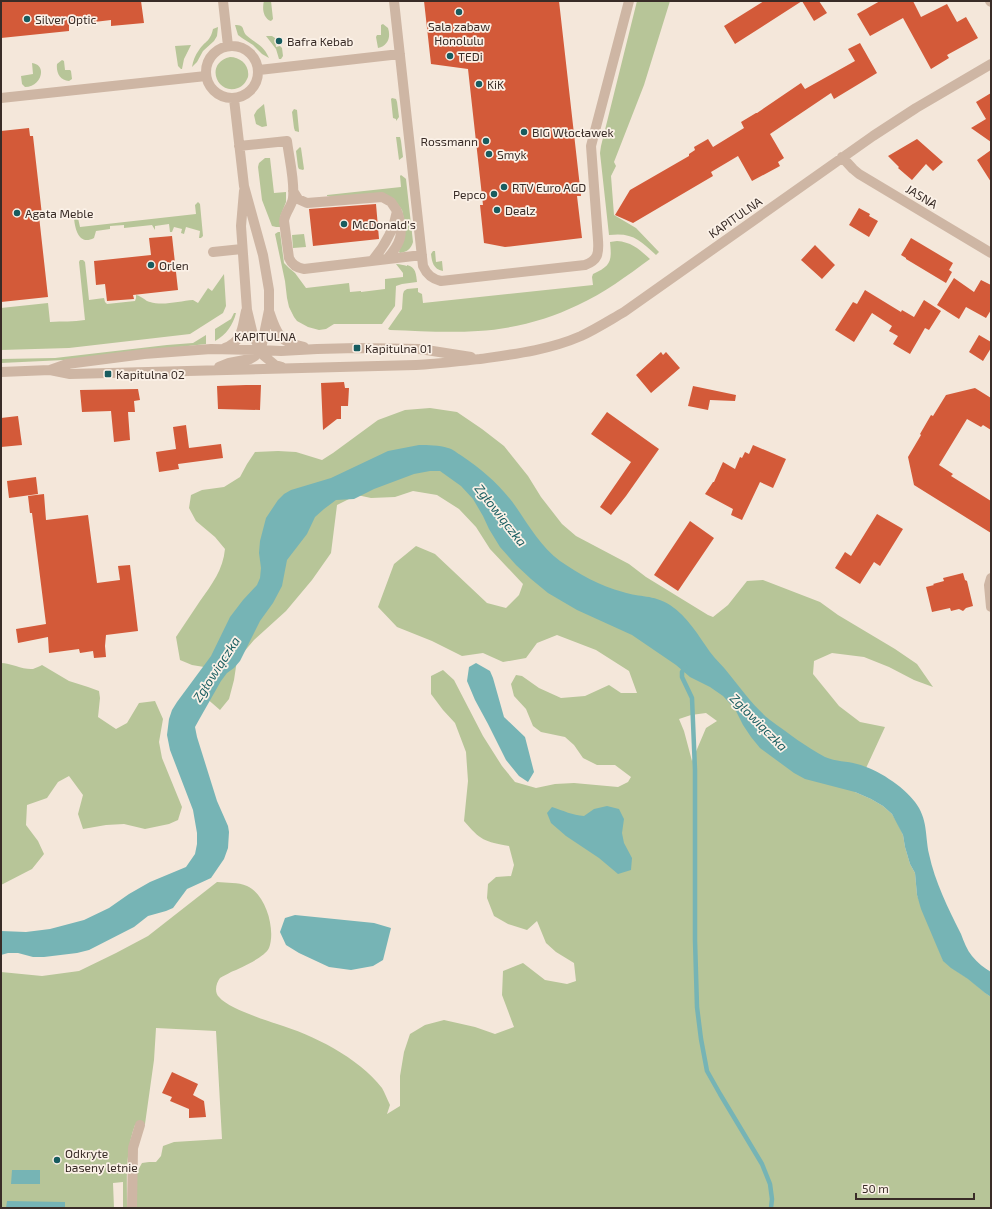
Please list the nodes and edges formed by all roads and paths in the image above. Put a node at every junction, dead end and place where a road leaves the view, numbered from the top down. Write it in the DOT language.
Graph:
graph roads {
  1 [pos="224,1"];
  2 [pos="394,1"];
  3 [pos="629,1"];
  4 [pos="228,46"];
  5 [pos="400,54"];
  6 [pos="991,64"];
  7 [pos="259,70"];
  8 [pos="206,76"];
  9 [pos="1,98"];
  10 [pos="234,99"];
  11 [pos="239,146"];
  12 [pos="842,157"];
  13 [pos="244,186"];
  14 [pos="293,191"];
  15 [pos="397,211"];
  16 [pos="242,249"];
  17 [pos="213,252"];
  18 [pos="991,253"];
  19 [pos="422,255"];
  20 [pos="387,259"];
  21 [pos="372,261"];
  22 [pos="247,310"];
  23 [pos="269,310"];
  24 [pos="223,349"];
  25 [pos="317,349"];
  26 [pos="260,350"];
  27 [pos="481,358"];
  28 [pos="286,368"];
  29 [pos="50,370"];
  30 [pos="212,370"];
  31 [pos="1,372"];
  32 [pos="991,578"];
  33 [pos="991,608"];
  34 [pos="140,1125"];
  35 [pos="132,1208"];
  1 -- 4 [label="street"];
  2 -- 5 [label="street"];
  3 -- 19 [label="street"];
  4 -- 7 [label="street"];
  4 -- 8 [label="street"];
  5 -- 7 [label="street"];
  5 -- 19 [label="street"];
  6 -- 12 [label="street, KAPITULNA"];
  7 -- 10 [label="street"];
  8 -- 9 [label="street"];
  8 -- 10 [label="street"];
  10 -- 11 [label="street"];
  11 -- 13 [label="street"];
  11 -- 14 [label="street"];
  12 -- 18 [label="street, JASNA"];
  12 -- 27 [label="street, KAPITULNA"];
  13 -- 16 [label="street"];
  13 -- 23 [label="street"];
  14 -- 15 [label="street"];
  14 -- 21 [label="street"];
  15 -- 20 [label="street"];
  15 -- 21 [label="street"];
  16 -- 17 [label="street"];
  16 -- 22 [label="street"];
  19 -- 20 [label="street"];
  20 -- 21 [label="street"];
  22 -- 24 [label="street"];
  22 -- 26 [label="street"];
  23 -- 25 [label="street"];
  23 -- 26 [label="street"];
  24 -- 26 [label="street, KAPITULNA"];
  24 -- 29 [label="street, KAPITULNA"];
  25 -- 26 [label="street, KAPITULNA"];
  25 -- 27 [label="street, KAPITULNA"];
  26 -- 28 [label="street"];
  26 -- 30 [label="street"];
  27 -- 28 [label="street, KAPITULNA"];
  28 -- 30 [label="street, KAPITULNA"];
  29 -- 30 [label="street, KAPITULNA"];
  29 -- 31 [label="street, KAPITULNA"];
  32 -- 33 [label="street"];
  34 -- 35 [label="street"];
}
